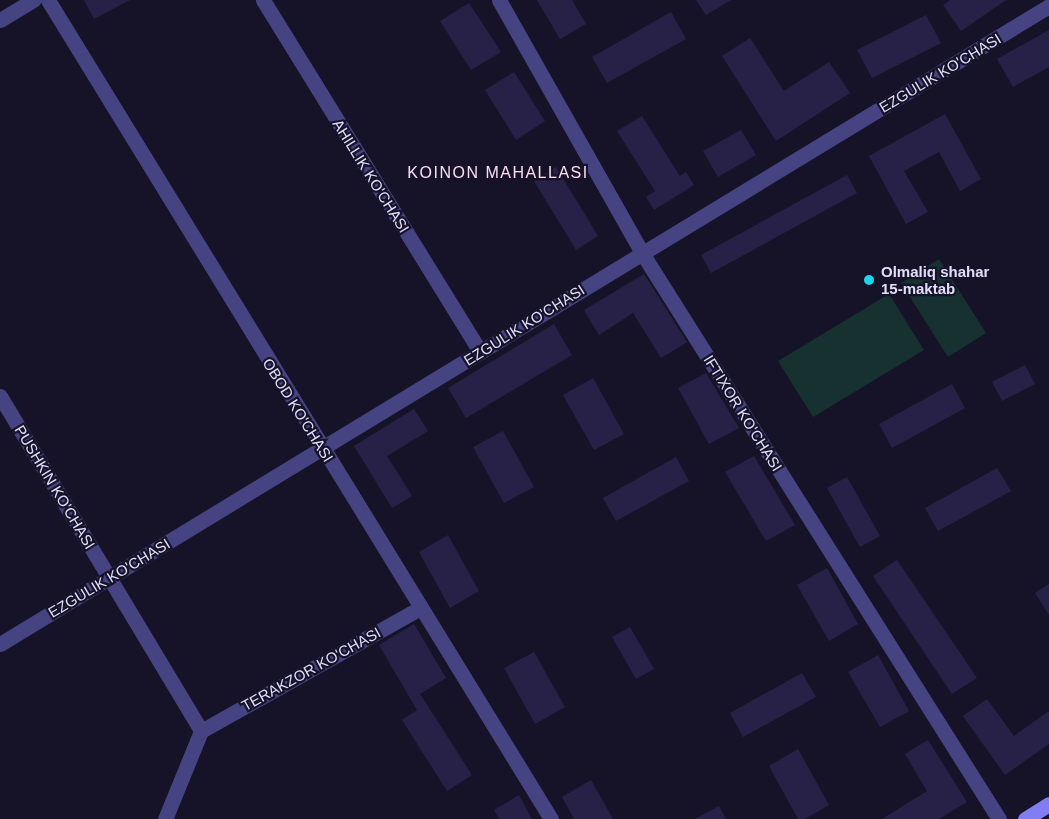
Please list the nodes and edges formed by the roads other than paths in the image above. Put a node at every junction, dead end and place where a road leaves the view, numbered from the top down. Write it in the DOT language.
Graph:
graph roads {
  1 [pos="33,0"];
  2 [pos="48,0"];
  3 [pos="263,0"];
  4 [pos="499,0"];
  5 [pos="1049,6"];
  6 [pos="0,20"];
  7 [pos="642,253"];
  8 [pos="480,352"];
  9 [pos="0,396"];
  10 [pos="322,450"];
  11 [pos="110,578"];
  12 [pos="420,608"];
  13 [pos="2,640"];
  14 [pos="201,731"];
  15 [pos="1049,804"];
  16 [pos="165,819"];
  17 [pos="551,819"];
  18 [pos="999,819"];
  19 [pos="1025,819"];
  1 -- 6 [label="street"];
  2 -- 10 [label="street, OBOD KO'CHASI"];
  3 -- 8 [label="street, AHILLIK KO'CHASI"];
  4 -- 7 [label="street, IFTIXOR KO'CHASI"];
  5 -- 7 [label="street, EZGULIK KO'CHASI"];
  7 -- 8 [label="street, EZGULIK KO'CHASI"];
  7 -- 18 [label="street, IFTIXOR KO'CHASI"];
  8 -- 10 [label="street, EZGULIK KO'CHASI"];
  9 -- 11 [label="street, PUSHKIN KO'CHASI"];
  10 -- 11 [label="street, EZGULIK KO'CHASI"];
  10 -- 12 [label="street, OBOD KO'CHASI"];
  11 -- 13 [label="street, EZGULIK KO'CHASI"];
  11 -- 14 [label="street"];
  12 -- 14 [label="street, TERAKZOR KO'CHASI"];
  12 -- 17 [label="street, OBOD KO'CHASI"];
  14 -- 16 [label="street"];
  15 -- 19 [label="main road"];
}
